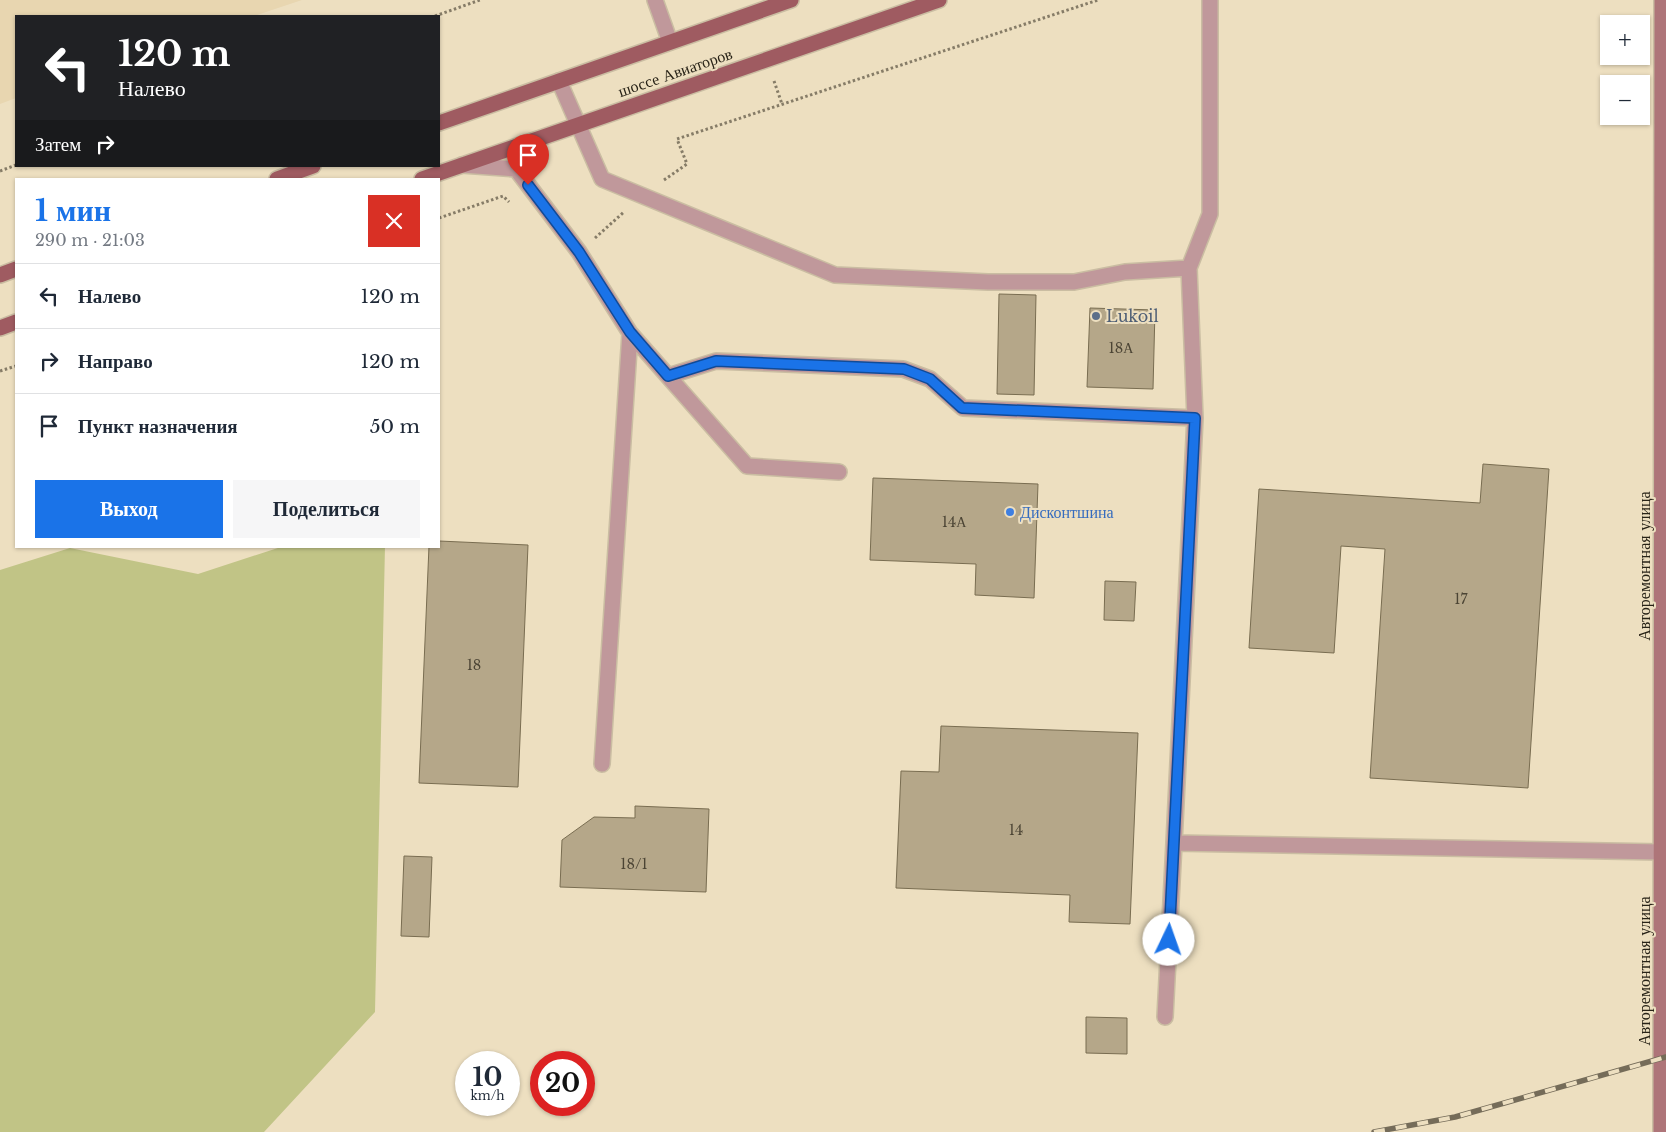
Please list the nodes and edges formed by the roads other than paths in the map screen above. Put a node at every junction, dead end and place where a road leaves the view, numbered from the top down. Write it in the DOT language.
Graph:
graph roads {
  1 [pos="655,0"];
  2 [pos="791,0"];
  3 [pos="939,0"];
  4 [pos="1210,0"];
  5 [pos="1662,0"];
  6 [pos="670,42"];
  7 [pos="1664,51"];
  8 [pos="559,81"];
  9 [pos="440,123"];
  10 [pos="578,124"];
  11 [pos="462,164"];
  12 [pos="310,167"];
  13 [pos="280,178"];
  14 [pos="425,178"];
  15 [pos="1189,268"];
  16 [pos="15,269"];
  17 [pos="0,275"];
  18 [pos="15,322"];
  19 [pos="0,328"];
  20 [pos="630,332"];
  21 [pos="668,376"];
  22 [pos="1195,418"];
  23 [pos="839,472"];
  24 [pos="1664,493"];
  25 [pos="602,764"];
  26 [pos="1174,843"];
  27 [pos="1662,852"];
  28 [pos="1165,1017"];
  29 [pos="1661,1132"];
  1 -- 6 [label="lane"];
  2 -- 6 [label="main road, шоссе Авиаторов"];
  3 -- 10 [label="main road, шоссе Авиаторов"];
  4 -- 15 [label="lane"];
  5 -- 7 [label="main road, Авторемонтная улица"];
  6 -- 8 [label="main road, шоссе Авиаторов"];
  7 -- 24 [label="main road, Авторемонтная улица"];
  8 -- 9 [label="main road, шоссе Авиаторов"];
  8 -- 10 [label="lane"];
  10 -- 11 [label="main road, шоссе Авиаторов"];
  10 -- 15 [label="lane"];
  11 -- 14 [label="main road, шоссе Авиаторов"];
  11 -- 20 [label="lane"];
  12 -- 13 [label="main road"];
  15 -- 22 [label="lane"];
  16 -- 17 [label="main road"];
  18 -- 19 [label="main road"];
  20 -- 21 [label="lane"];
  20 -- 25 [label="lane"];
  21 -- 22 [label="lane"];
  21 -- 23 [label="lane"];
  22 -- 26 [label="lane"];
  24 -- 27 [label="main road, Авторемонтная улица"];
  26 -- 27 [label="lane"];
  26 -- 28 [label="lane"];
  27 -- 29 [label="main road, Авторемонтная улица"];
}
